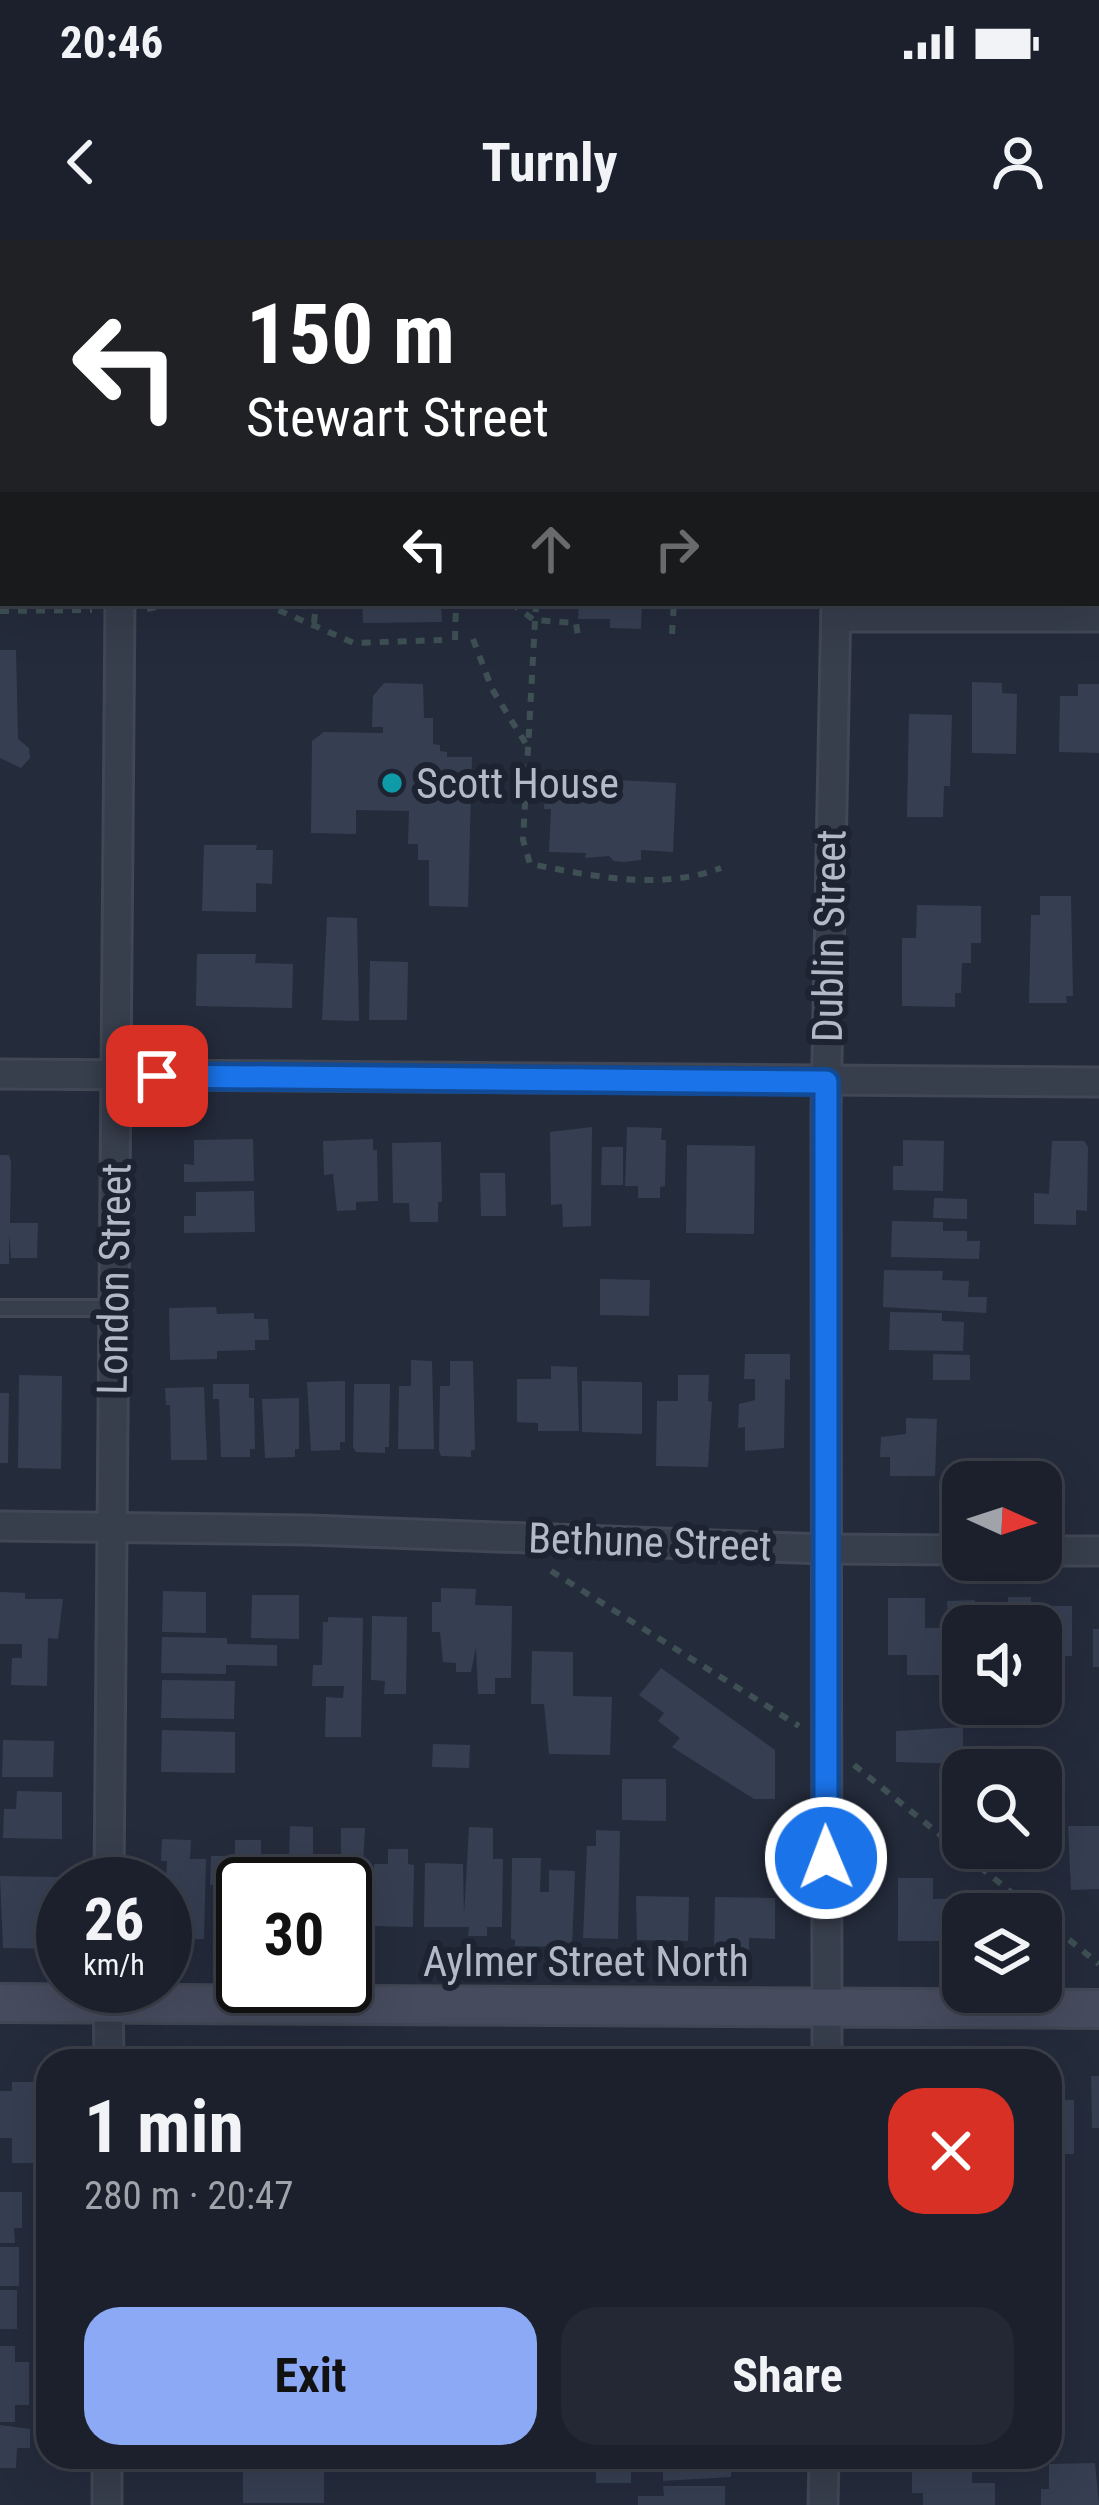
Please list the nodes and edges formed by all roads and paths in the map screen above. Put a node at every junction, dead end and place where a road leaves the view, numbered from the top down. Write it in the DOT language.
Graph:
graph roads {
  1 [pos="275,606"];
  2 [pos="316,606"];
  3 [pos="456,606"];
  4 [pos="515,606"];
  5 [pos="536,606"];
  6 [pos="674,606"];
  7 [pos="120,607"];
  8 [pos="836,610"];
  9 [pos="0,611"];
  10 [pos="1099,617"];
  11 [pos="534,620"];
  12 [pos="314,623"];
  13 [pos="672,634"];
  14 [pos="578,636"];
  15 [pos="473,639"];
  16 [pos="442,640"];
  17 [pos="455,640"];
  18 [pos="528,747"];
  19 [pos="721,868"];
  20 [pos="0,1074"];
  21 [pos="116,1075"];
  22 [pos="826,1082"];
  23 [pos="1099,1082"];
  24 [pos="0,1308"];
  25 [pos="114,1308"];
  26 [pos="0,1526"];
  27 [pos="111,1527"];
  28 [pos="824,1550"];
  29 [pos="942,1550"];
  30 [pos="1062,1551"];
  31 [pos="1099,1551"];
  32 [pos="539,1564"];
  33 [pos="824,1742"];
  34 [pos="109,1857"];
  35 [pos="1012,1893"];
  36 [pos="1062,1934"];
  37 [pos="1099,1964"];
  38 [pos="192,1996"];
  39 [pos="36,1999"];
  40 [pos="0,2002"];
  41 [pos="827,2007"];
  42 [pos="1099,2009"];
  43 [pos="108,2013"];
  44 [pos="109,2049"];
  45 [pos="827,2049"];
  46 [pos="107,2469"];
  47 [pos="824,2469"];
  48 [pos="107,2505"];
  49 [pos="824,2505"];
  1 -- 12 [label="path"];
  2 -- 12 [label="path"];
  3 -- 17 [label="path"];
  4 -- 11 [label="path"];
  5 -- 11 [label="path"];
  6 -- 13 [label="path"];
  7 -- 9 [label="path"];
  7 -- 21 [label="street, London Street"];
  8 -- 10 [label="street"];
  8 -- 22 [label="street, Dublin Street"];
  11 -- 14 [label="path"];
  11 -- 18 [label="path"];
  12 -- 16 [label="path"];
  15 -- 18 [label="path"];
  18 -- 19 [label="path"];
  20 -- 21 [label="street"];
  21 -- 22 [label="street"];
  21 -- 25 [label="street, London Street"];
  22 -- 23 [label="street"];
  22 -- 28 [label="street, Dublin Street"];
  24 -- 25 [label="lane"];
  25 -- 27 [label="street, London Street"];
  26 -- 27 [label="street, Bethune Street"];
  27 -- 28 [label="street, Bethune Street"];
  27 -- 34 [label="street, London Street"];
  28 -- 29 [label="street, Bethune Street"];
  28 -- 33 [label="street, Dublin Street"];
  30 -- 31 [label="street"];
  32 -- 33 [label="path"];
  33 -- 35 [label="path"];
  33 -- 41 [label="street, Dublin Street"];
  36 -- 37 [label="path"];
  38 -- 41 [label="street, Aylmer Street North"];
  39 -- 40 [label="street, Aylmer Street North"];
  41 -- 42 [label="street, Aylmer Street North"];
  41 -- 45 [label="street, Dublin Street"];
  43 -- 44 [label="street"];
  46 -- 48 [label="street"];
  47 -- 49 [label="street"];
}
